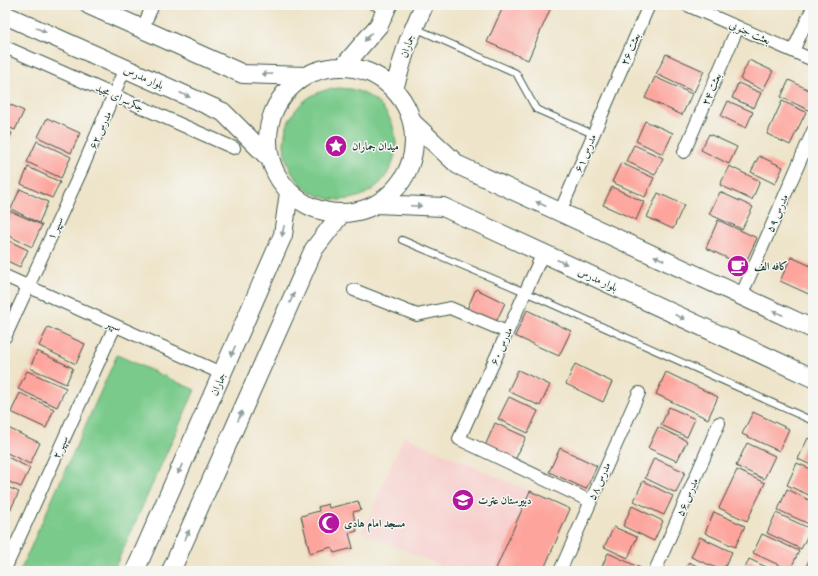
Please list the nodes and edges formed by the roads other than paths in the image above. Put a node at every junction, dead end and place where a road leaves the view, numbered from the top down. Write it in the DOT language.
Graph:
graph roads {
  1 [pos="89,5"];
  2 [pos="154,5"];
  3 [pos="424,5"];
  4 [pos="649,5"];
  5 [pos="688,5"];
  6 [pos="382,7"];
  7 [pos="813,7"];
  8 [pos="706,9"];
  9 [pos="5,14"];
  10 [pos="738,27"];
  11 [pos="414,28"];
  12 [pos="142,29"];
  13 [pos="5,47"];
  14 [pos="793,51"];
  15 [pos="813,60"];
  16 [pos="343,67"];
  17 [pos="125,68"];
  18 [pos="306,76"];
  19 [pos="394,89"];
  20 [pos="610,94"];
  21 [pos="115,95"];
  22 [pos="412,122"];
  23 [pos="813,131"];
  24 [pos="593,134"];
  25 [pos="234,148"];
  26 [pos="684,152"];
  27 [pos="270,159"];
  28 [pos="82,169"];
  29 [pos="288,192"];
  30 [pos="377,204"];
  31 [pos="560,212"];
  32 [pos="341,214"];
  33 [pos="402,240"];
  34 [pos="543,253"];
  35 [pos="5,276"];
  36 [pos="28,286"];
  37 [pos="354,290"];
  38 [pos="525,292"];
  39 [pos="741,296"];
  40 [pos="115,326"];
  41 [pos="813,329"];
  42 [pos="507,332"];
  43 [pos="5,337"];
  44 [pos="223,374"];
  45 [pos="813,378"];
  46 [pos="639,393"];
  47 [pos="813,421"];
  48 [pos="719,423"];
  49 [pos="590,501"];
  50 [pos="813,560"];
  51 [pos="5,568"];
  52 [pos="135,571"];
  53 [pos="171,571"];
  54 [pos="560,571"];
  55 [pos="655,571"];
  56 [pos="808,571"];
  1 -- 12 [label="main road"];
  2 -- 12 [label="street"];
  3 -- 11 [label="main road, جماران"];
  4 -- 20 [label="street, بعثت ۲۶"];
  5 -- 8 [label="street, بعثت جنوبی"];
  6 -- 16 [label="main road, one-way"];
  7 -- 14 [label="street"];
  8 -- 10 [label="street, بعثت جنوبی"];
  9 -- 17 [label="main road, بلوار مدرس, one-way"];
  10 -- 14 [label="street, بعثت جنوبی"];
  10 -- 26 [label="street, بعثت ۲۴"];
  11 -- 19 [label="main road, جماران"];
  11 -- 24 [label="lane"];
  18 -- 12 [label="main road, one-way"];
  13 -- 21 [label="street, جگرسرای مجید"];
  14 -- 15 [label="street, بعثت جنوبی"];
  16 -- 18 [label="main road"];
  16 -- 19 [label="main road"];
  17 -- 21 [label="street, مدرس ۶۲"];
  17 -- 27 [label="main road, بلوار مدرس, one-way"];
  18 -- 27 [label="main road"];
  19 -- 22 [label="main road"];
  20 -- 24 [label="street, مدرس ۶۱"];
  21 -- 25 [label="street, جگرسرای مجید"];
  21 -- 28 [label="street, مدرس ۶۲"];
  22 -- 30 [label="main road"];
  31 -- 22 [label="main road, one-way"];
  23 -- 39 [label="street, مدرس ۵۹"];
  24 -- 31 [label="street, مدرس ۶۱"];
  27 -- 29 [label="main road"];
  28 -- 36 [label="street, سپهر ۱"];
  29 -- 32 [label="main road"];
  29 -- 44 [label="main road, جماران, one-way"];
  30 -- 32 [label="main road"];
  30 -- 34 [label="main road, بلوار مدرس, one-way"];
  39 -- 31 [label="main road, one-way"];
  53 -- 32 [label="main road, one-way"];
  33 -- 38 [label="lane"];
  34 -- 38 [label="street, مدرس ۶۰"];
  34 -- 45 [label="main road, بلوار مدرس, one-way"];
  35 -- 36 [label="street, سپهر"];
  36 -- 40 [label="street, سپهر"];
  36 -- 43 [label="street, سپهر ۱"];
  37 -- 42 [label="street"];
  38 -- 42 [label="street, مدرس ۶۰"];
  38 -- 47 [label="lane"];
  41 -- 39 [label="main road, one-way"];
  40 -- 44 [label="street, سپهر"];
  40 -- 51 [label="street, سپهر ۲"];
  42 -- 49 [label="street, مدرس ۶۰"];
  44 -- 52 [label="main road, جماران, one-way"];
  46 -- 49 [label="street, مدرس ۵۸"];
  48 -- 55 [label="street, مدرس ۵۶"];
  49 -- 54 [label="street, مدرس ۵۸"];
  50 -- 56 [label="lane"];
}
